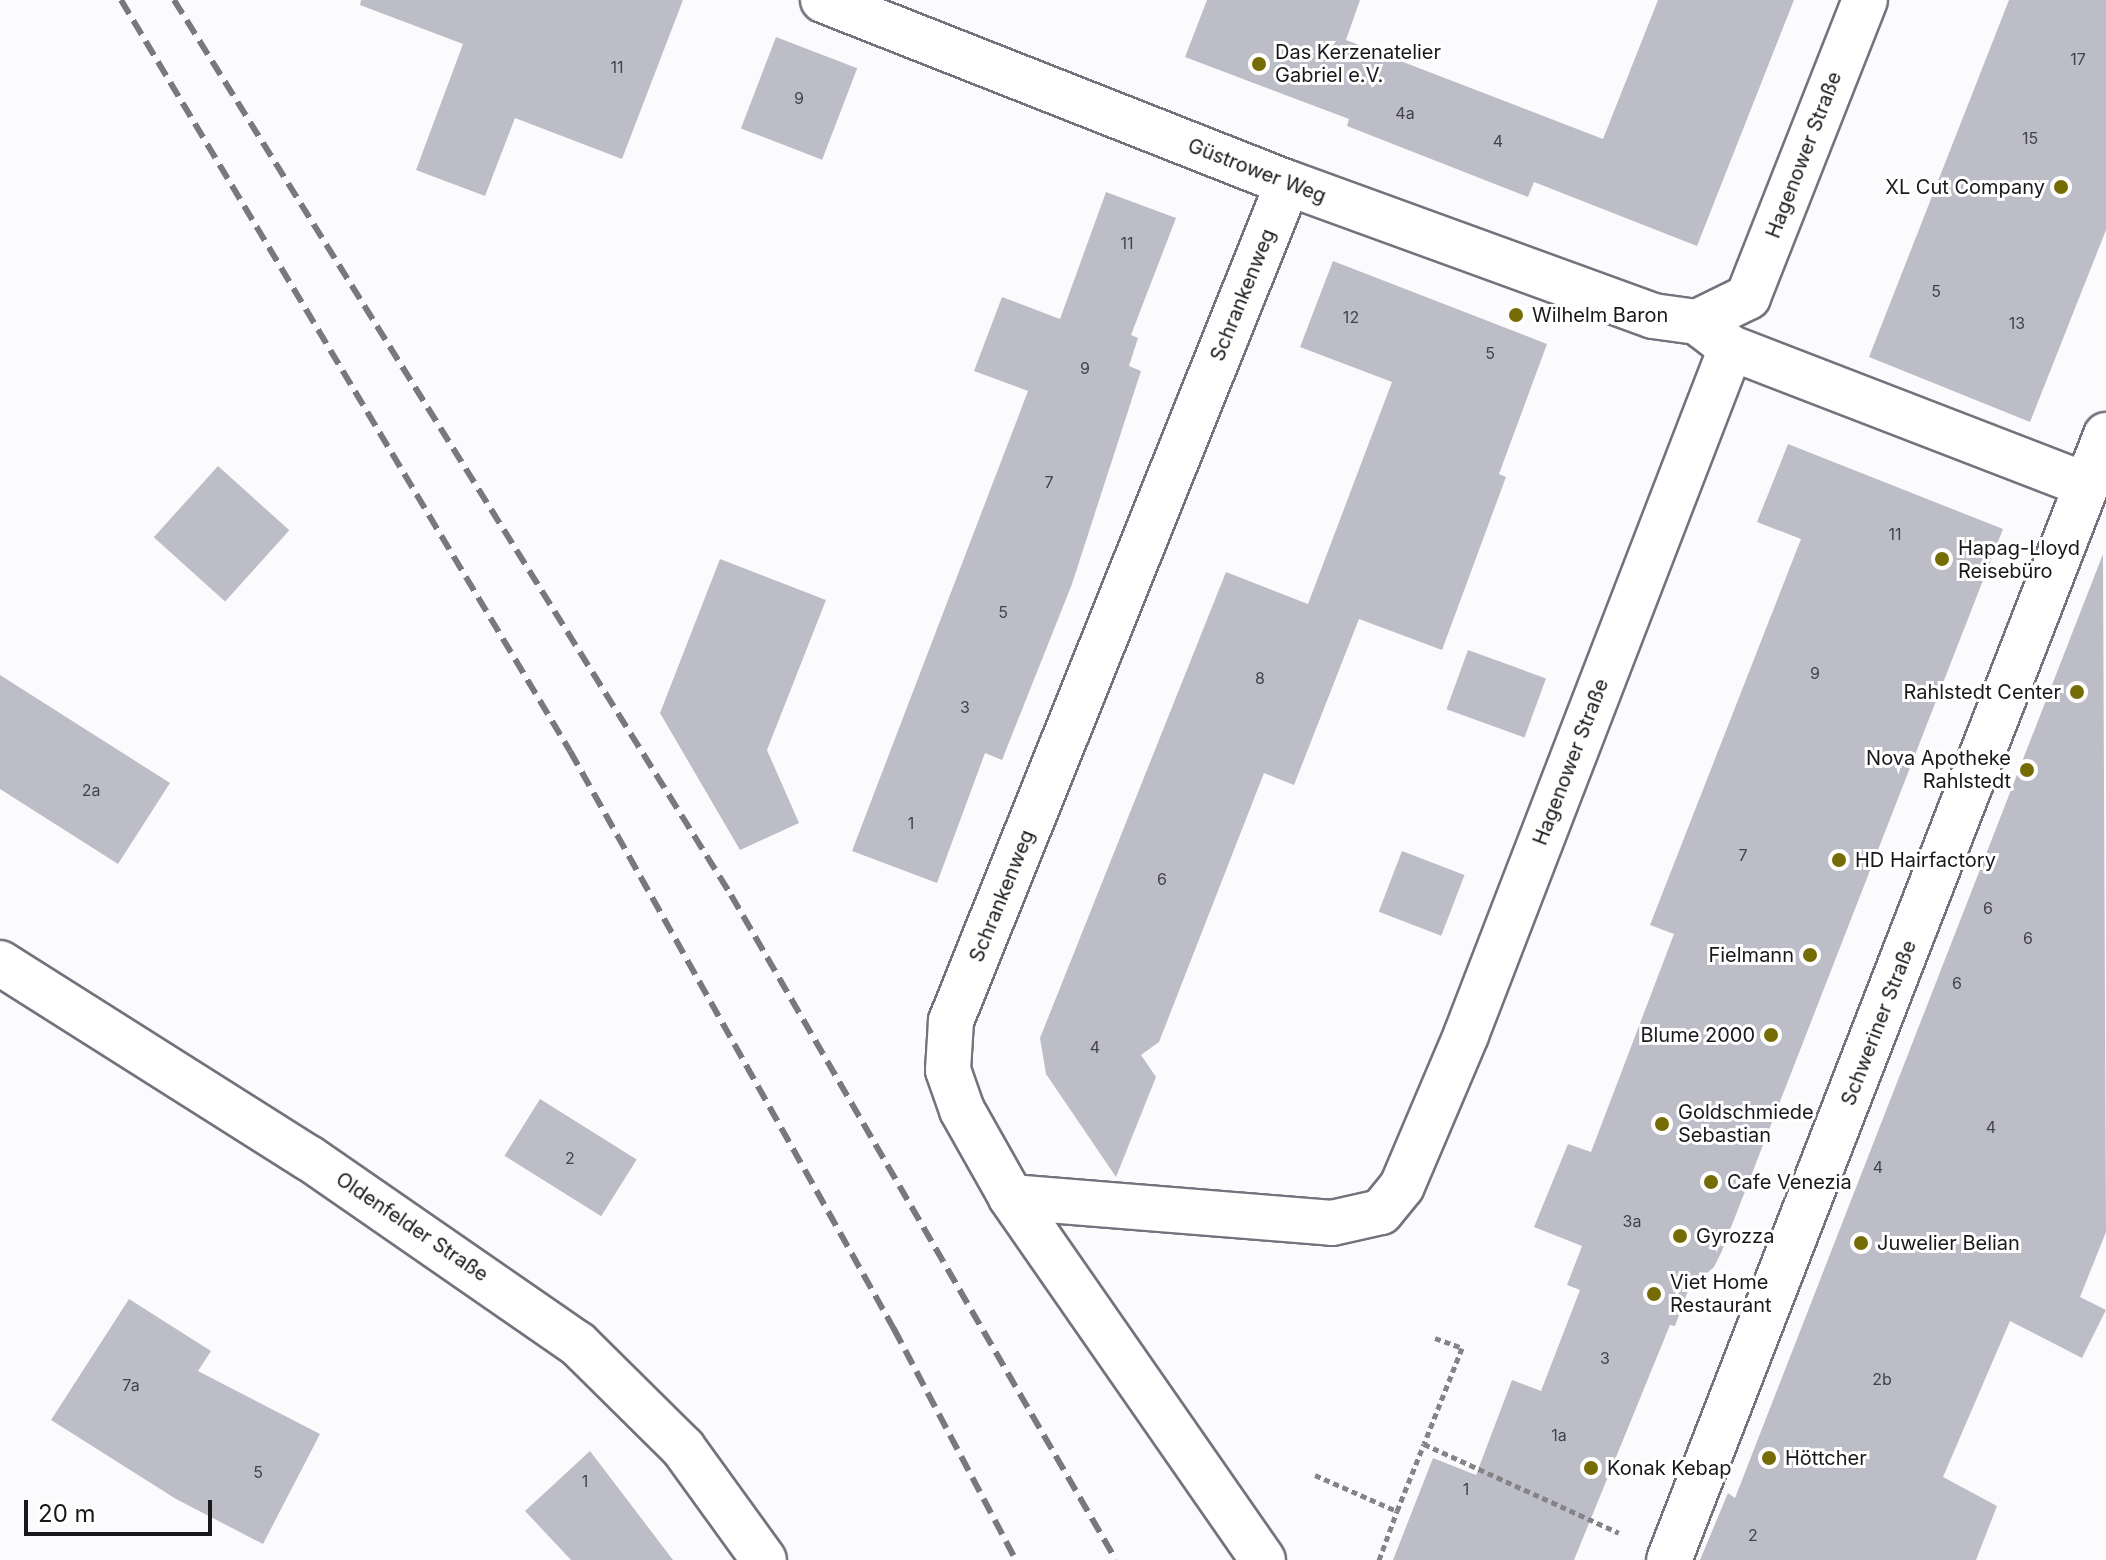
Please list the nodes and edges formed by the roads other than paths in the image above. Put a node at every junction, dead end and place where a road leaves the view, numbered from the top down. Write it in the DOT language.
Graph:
graph roads {
  1 [pos="823,0"];
  2 [pos="1865,0"];
  3 [pos="1288,183"];
  4 [pos="1697,322"];
  5 [pos="1731,348"];
  6 [pos="2106,435"];
  7 [pos="2086,485"];
  8 [pos="0,963"];
  9 [pos="1011,1197"];
  10 [pos="1670,1558"];
  11 [pos="764,1560"];
  12 [pos="1263,1560"];
  1 -- 3 [label="street, Güstrower Weg"];
  2 -- 4 [label="street, Hagenower Straße"];
  3 -- 4 [label="street, Güstrower Weg"];
  3 -- 9 [label="street, Schrankenweg"];
  4 -- 5 [label="street"];
  5 -- 7 [label="street"];
  5 -- 9 [label="street, Hagenower Straße"];
  6 -- 7 [label="street, Schweriner Straße"];
  7 -- 10 [label="street, Schweriner Straße"];
  8 -- 11 [label="street, Oldenfelder Straße"];
  9 -- 12 [label="street, Schrankenweg"];
}
